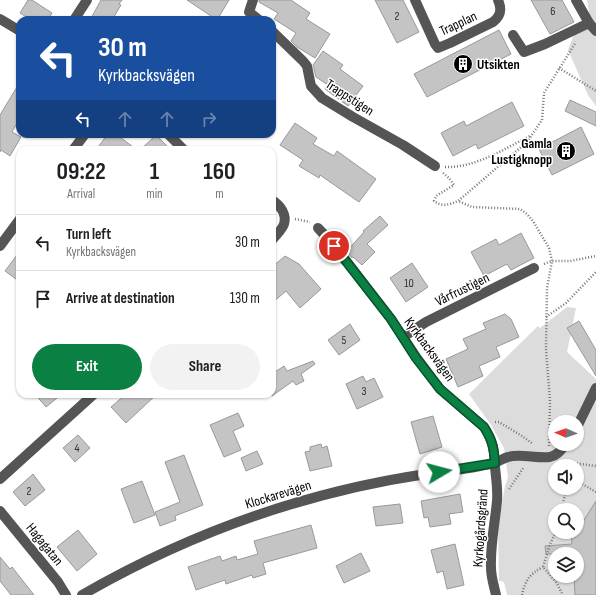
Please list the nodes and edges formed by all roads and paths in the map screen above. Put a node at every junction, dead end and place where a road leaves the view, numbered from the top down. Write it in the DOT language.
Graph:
graph roads {
  1 [pos="87,0"];
  2 [pos="253,0"];
  3 [pos="415,0"];
  4 [pos="498,0"];
  5 [pos="576,0"];
  6 [pos="77,16"];
  7 [pos="254,16"];
  8 [pos="0,19"];
  9 [pos="589,23"];
  10 [pos="16,29"];
  11 [pos="596,31"];
  12 [pos="276,35"];
  13 [pos="513,35"];
  14 [pos="559,68"];
  15 [pos="596,91"];
  16 [pos="531,136"];
  17 [pos="172,138"];
  18 [pos="526,142"];
  19 [pos="180,146"];
  20 [pos="435,166"];
  21 [pos="458,201"];
  22 [pos="276,203"];
  23 [pos="284,214"];
  24 [pos="16,224"];
  25 [pos="318,228"];
  26 [pos="276,236"];
  27 [pos="0,246"];
  28 [pos="596,256"];
  29 [pos="534,268"];
  30 [pos="596,272"];
  31 [pos="546,318"];
  32 [pos="403,337"];
  33 [pos="596,388"];
  34 [pos="90,398"];
  35 [pos="582,415"];
  36 [pos="476,420"];
  37 [pos="561,451"];
  38 [pos="530,457"];
  39 [pos="549,457"];
  40 [pos="555,459"];
  41 [pos="495,463"];
  42 [pos="584,466"];
  43 [pos="596,466"];
  44 [pos="0,479"];
  45 [pos="584,484"];
  46 [pos="596,492"];
  47 [pos="497,500"];
  48 [pos="0,511"];
  49 [pos="552,539"];
  50 [pos="543,567"];
  51 [pos="66,595"];
  52 [pos="82,595"];
  53 [pos="496,595"];
  54 [pos="522,595"];
  55 [pos="563,595"];
  1 -- 6 [label="street"];
  2 -- 7 [label="street"];
  3 -- 4 [label="street, Trapplan"];
  5 -- 9 [label="street"];
  8 -- 10 [label="street"];
  9 -- 11 [label="street"];
  9 -- 13 [label="street"];
  9 -- 14 [label="path"];
  12 -- 20 [label="street, Trappstigen"];
  14 -- 15 [label="path"];
  14 -- 16 [label="path"];
  16 -- 18 [label="path"];
  16 -- 20 [label="path"];
  17 -- 19 [label="street"];
  20 -- 21 [label="path"];
  22 -- 23 [label="street"];
  23 -- 25 [label="path"];
  23 -- 26 [label="street"];
  24 -- 27 [label="street"];
  25 -- 32 [label="street, Kyrkbacksvägen"];
  28 -- 29 [label="path"];
  29 -- 32 [label="street, Vårfrustigen"];
  30 -- 31 [label="path"];
  32 -- 36 [label="street, Kyrkbacksvägen"];
  33 -- 35 [label="street"];
  34 -- 44 [label="street"];
  36 -- 39 [label="path"];
  36 -- 41 [label="street, Kyrkbacksvägen"];
  37 -- 39 [label="street"];
  38 -- 39 [label="street"];
  38 -- 41 [label="street"];
  38 -- 47 [label="path"];
  39 -- 40 [label="path"];
  41 -- 47 [label="street, Kyrkogårdsgränd"];
  41 -- 52 [label="street, Klockarevägen"];
  42 -- 43 [label="path"];
  45 -- 46 [label="path"];
  47 -- 53 [label="street, Kyrkogårdsgränd"];
  48 -- 51 [label="street, Hagagatan"];
  49 -- 50 [label="path"];
  50 -- 54 [label="path"];
  50 -- 55 [label="path"];
}
